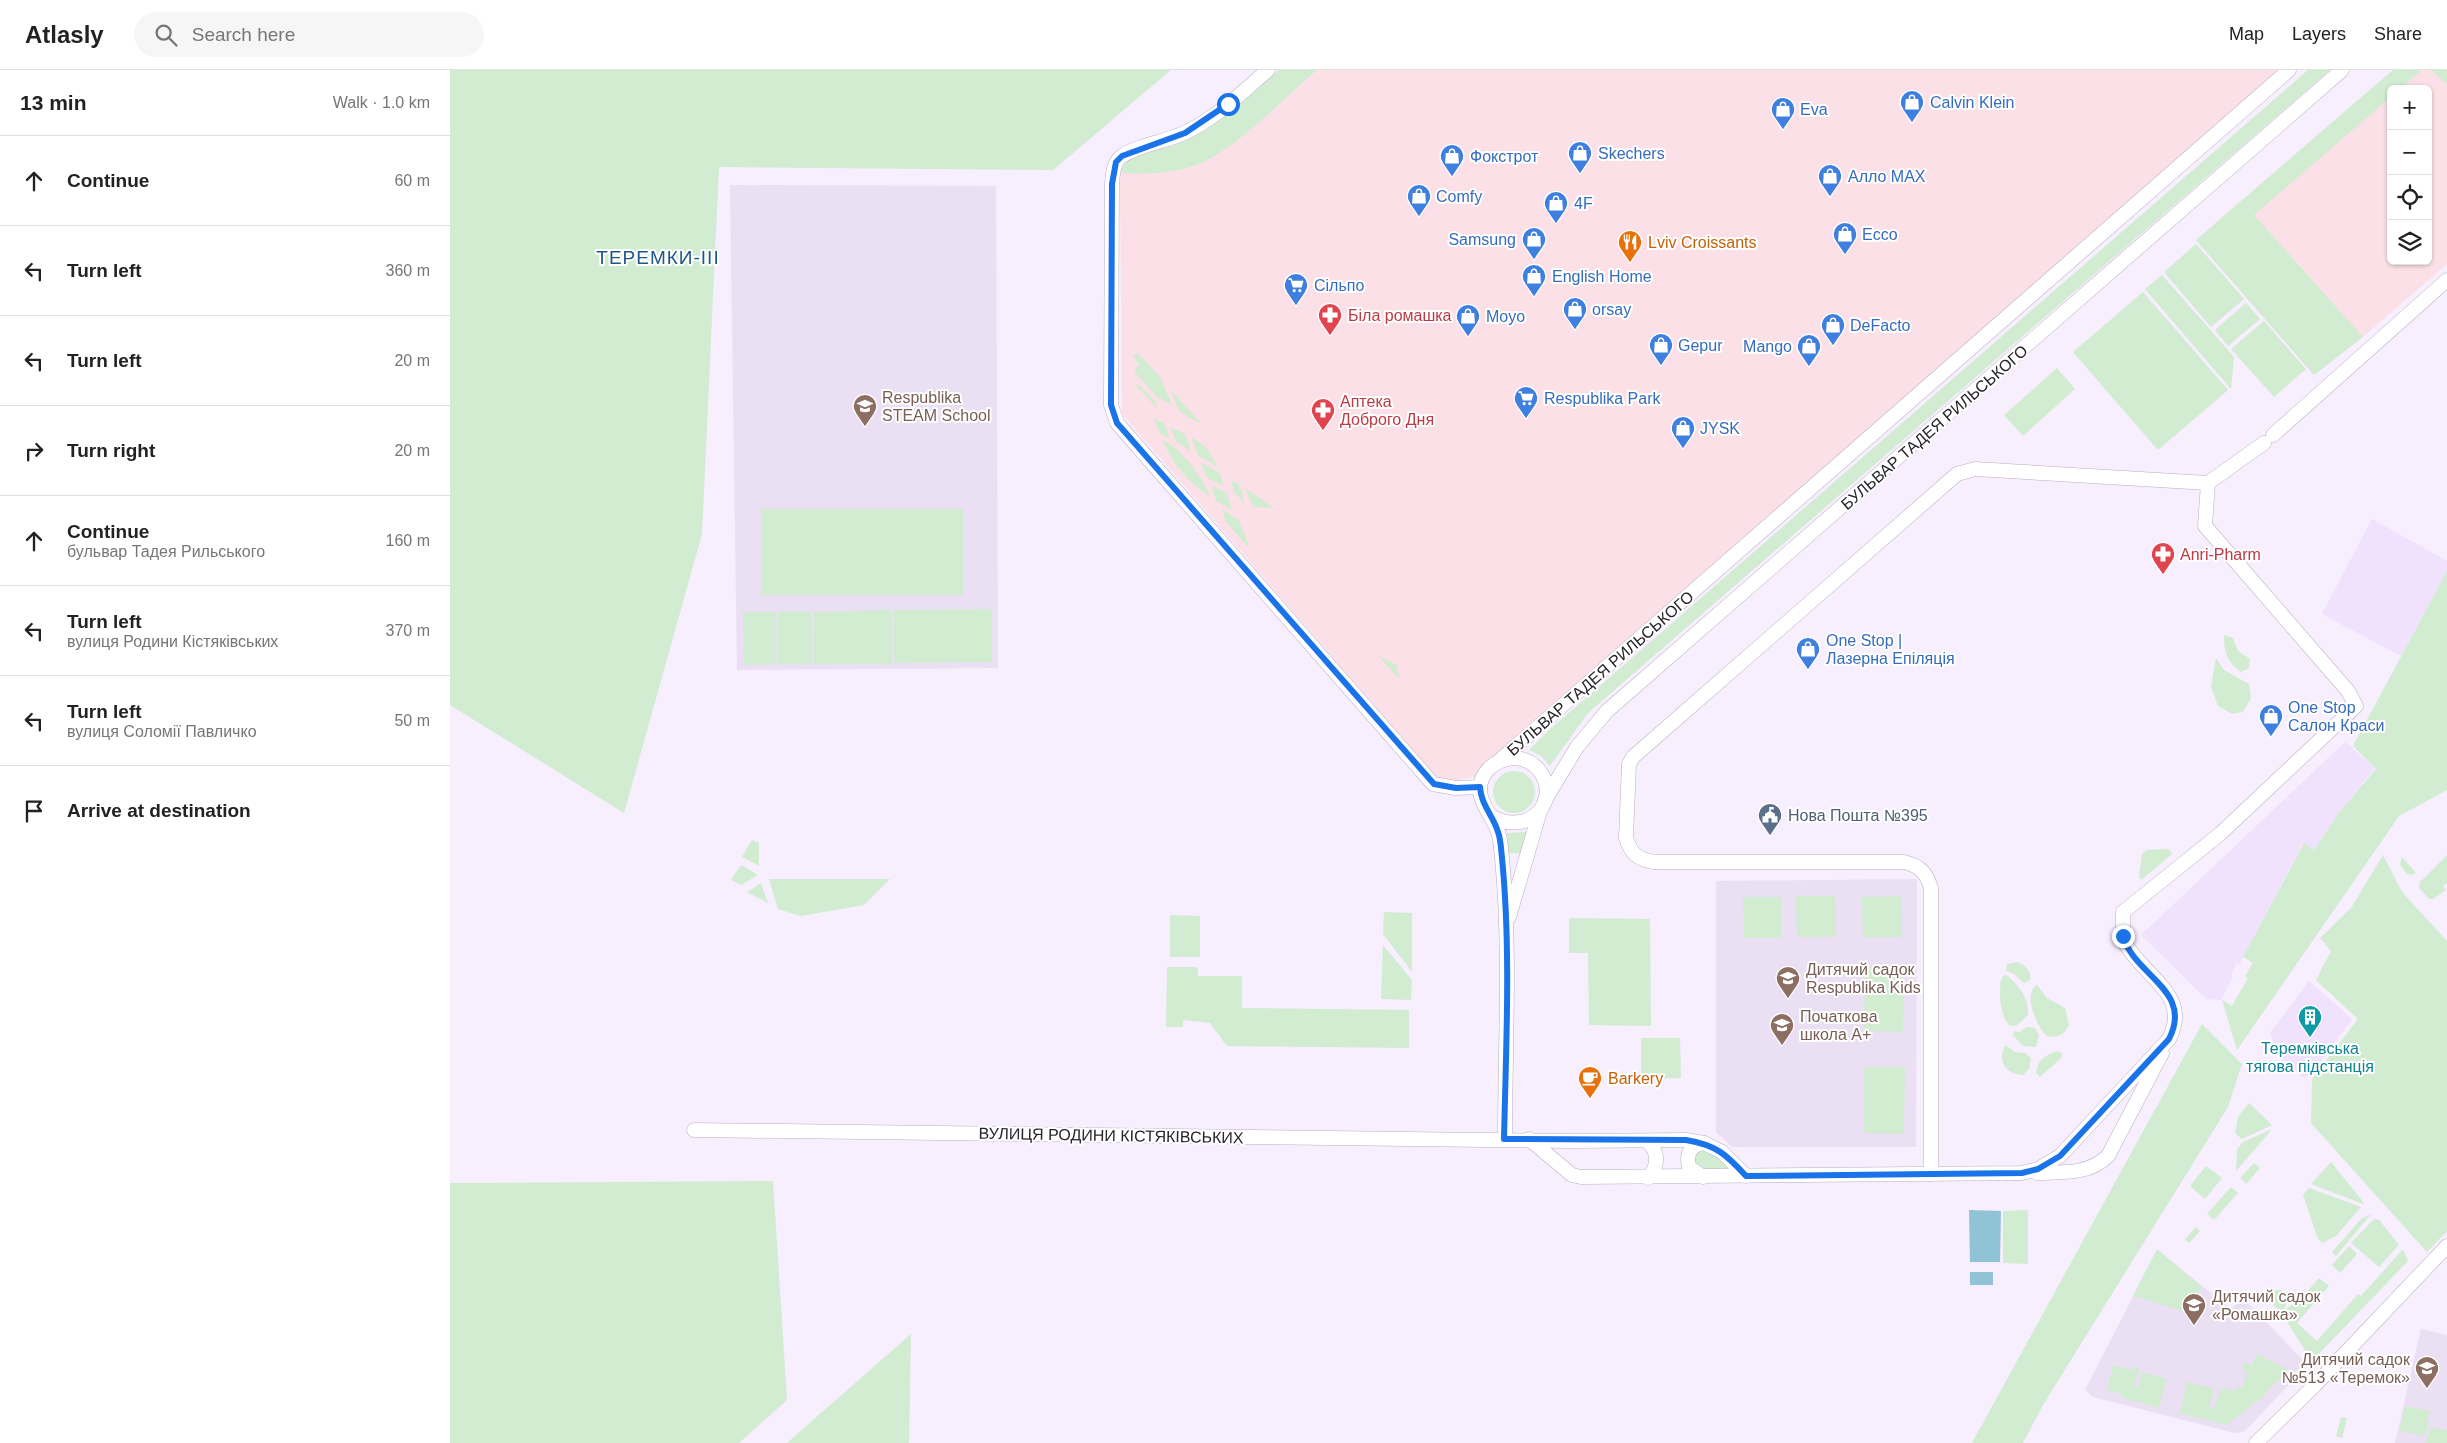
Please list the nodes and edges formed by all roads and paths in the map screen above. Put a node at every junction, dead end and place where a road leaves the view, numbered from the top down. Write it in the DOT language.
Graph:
graph roads {
  1 [pos="1268,70"];
  2 [pos="2289,70"];
  3 [pos="2342,70"];
  4 [pos="2447,280"];
  5 [pos="2208,482"];
  6 [pos="1499,761"];
  7 [pos="1480,787"];
  8 [pos="1543,805"];
  9 [pos="1491,816"];
  10 [pos="1506,928"];
  11 [pos="2169,1039"];
  12 [pos="694,1130"];
  13 [pos="1504,1139"];
  14 [pos="1528,1140"];
  15 [pos="1573,1141"];
  16 [pos="1647,1141"];
  17 [pos="1704,1143"];
  18 [pos="1569,1173"];
  19 [pos="2022,1173"];
  20 [pos="1930,1174"];
  21 [pos="1746,1176"];
  22 [pos="1703,1177"];
  23 [pos="1648,1178"];
  24 [pos="2447,1246"];
  25 [pos="2256,1443"];
  1 -- 7 [label="street"];
  2 -- 6 [label="street, БУЛЬВАР ТАДЕЯ РИЛЬСЬКОГО"];
  3 -- 8 [label="street, БУЛЬВАР ТАДЕЯ РИЛЬСЬКОГО"];
  4 -- 5 [label="street"];
  5 -- 11 [label="street"];
  5 -- 20 [label="street"];
  6 -- 7 [label="street"];
  6 -- 8 [label="street"];
  7 -- 9 [label="street"];
  8 -- 9 [label="street"];
  8 -- 10 [label="street, БУЛЬВАР ТАДЕЯ РИЛЬСЬКОГО"];
  9 -- 10 [label="street, БУЛЬВАР ТАДЕЯ РИЛЬСЬКОГО"];
  10 -- 13 [label="street, БУЛЬВАР ТАДЕЯ РИЛЬСЬКОГО"];
  11 -- 19 [label="street"];
  11 -- 19 [label="street"];
  12 -- 13 [label="street, ВУЛИЦЯ РОДИНИ КІСТЯКІВСЬКИХ"];
  13 -- 14 [label="street, ВУЛИЦЯ РОДИНИ КІСТЯКІВСЬКИХ"];
  14 -- 15 [label="street, ВУЛИЦЯ РОДИНИ КІСТЯКІВСЬКИХ"];
  14 -- 18 [label="street"];
  15 -- 16 [label="street, ВУЛИЦЯ РОДИНИ КІСТЯКІВСЬКИХ"];
  15 -- 18 [label="street"];
  16 -- 17 [label="street, ВУЛИЦЯ РОДИНИ КІСТЯКІВСЬКИХ"];
  16 -- 23 [label="street"];
  17 -- 21 [label="street, ВУЛИЦЯ РОДИНИ КІСТЯКІВСЬКИХ"];
  17 -- 22 [label="street"];
  18 -- 23 [label="street"];
  19 -- 20 [label="street"];
  20 -- 21 [label="street"];
  21 -- 22 [label="street"];
  22 -- 23 [label="street"];
  24 -- 25 [label="street"];
}
